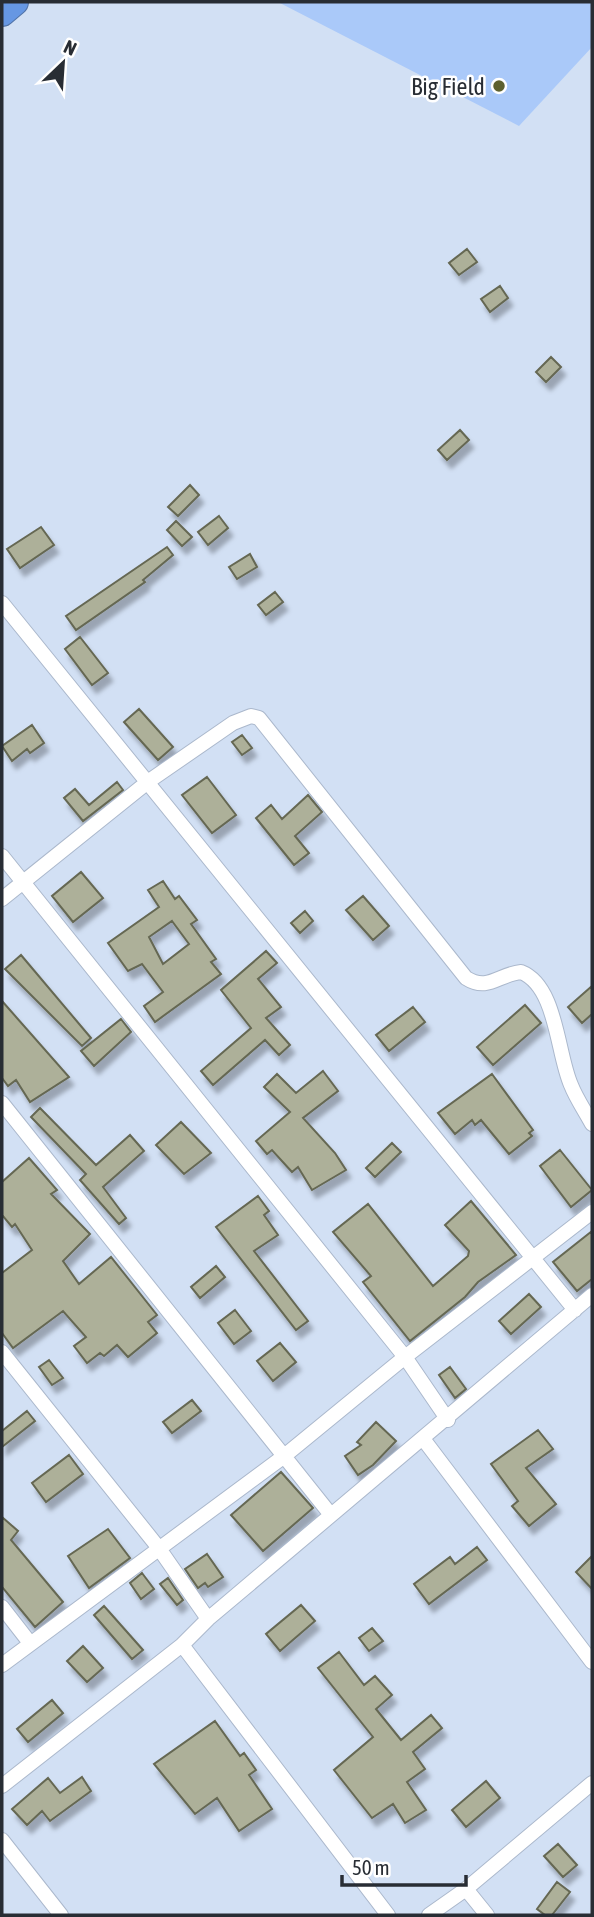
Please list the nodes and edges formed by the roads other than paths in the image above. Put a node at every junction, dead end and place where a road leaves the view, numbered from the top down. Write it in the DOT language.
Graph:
graph roads {
  1 [pos="15,2"];
  2 [pos="2,12"];
  3 [pos="2,603"];
  4 [pos="149,781"];
  5 [pos="2,856"];
  6 [pos="24,883"];
  7 [pos="2,899"];
  8 [pos="2,1103"];
  9 [pos="592,1124"];
  10 [pos="592,1212"];
  11 [pos="532,1257"];
  12 [pos="592,1295"];
  13 [pos="575,1310"];
  14 [pos="2,1352"];
  15 [pos="405,1357"];
  16 [pos="448,1420"];
  17 [pos="424,1440"];
  18 [pos="284,1457"];
  19 [pos="331,1515"];
  20 [pos="158,1547"];
  21 [pos="2,1607"];
  22 [pos="208,1619"];
  23 [pos="30,1643"];
  24 [pos="182,1645"];
  25 [pos="592,1662"];
  26 [pos="2,1665"];
  27 [pos="592,1783"];
  28 [pos="2,1786"];
  29 [pos="2,1840"];
  30 [pos="466,1889"];
  31 [pos="61,1915"];
  32 [pos="388,1915"];
  33 [pos="429,1915"];
  34 [pos="486,1915"];
  1 -- 2 [label="highway"];
  3 -- 4 [label="street"];
  4 -- 6 [label="street"];
  4 -- 9 [label="street"];
  4 -- 11 [label="street"];
  5 -- 6 [label="street"];
  6 -- 7 [label="street"];
  6 -- 15 [label="street"];
  8 -- 18 [label="street"];
  10 -- 11 [label="street"];
  11 -- 13 [label="street"];
  11 -- 15 [label="street"];
  12 -- 13 [label="street"];
  13 -- 16 [label="street"];
  14 -- 20 [label="street"];
  15 -- 16 [label="street"];
  15 -- 18 [label="street"];
  16 -- 17 [label="street"];
  17 -- 19 [label="street"];
  17 -- 25 [label="street"];
  18 -- 19 [label="street"];
  18 -- 20 [label="street"];
  19 -- 22 [label="street"];
  20 -- 22 [label="street"];
  20 -- 23 [label="street"];
  21 -- 23 [label="street"];
  22 -- 24 [label="street"];
  23 -- 26 [label="street"];
  24 -- 28 [label="street"];
  24 -- 32 [label="street"];
  27 -- 30 [label="street"];
  29 -- 31 [label="street"];
  30 -- 33 [label="street"];
  30 -- 34 [label="street"];
}
